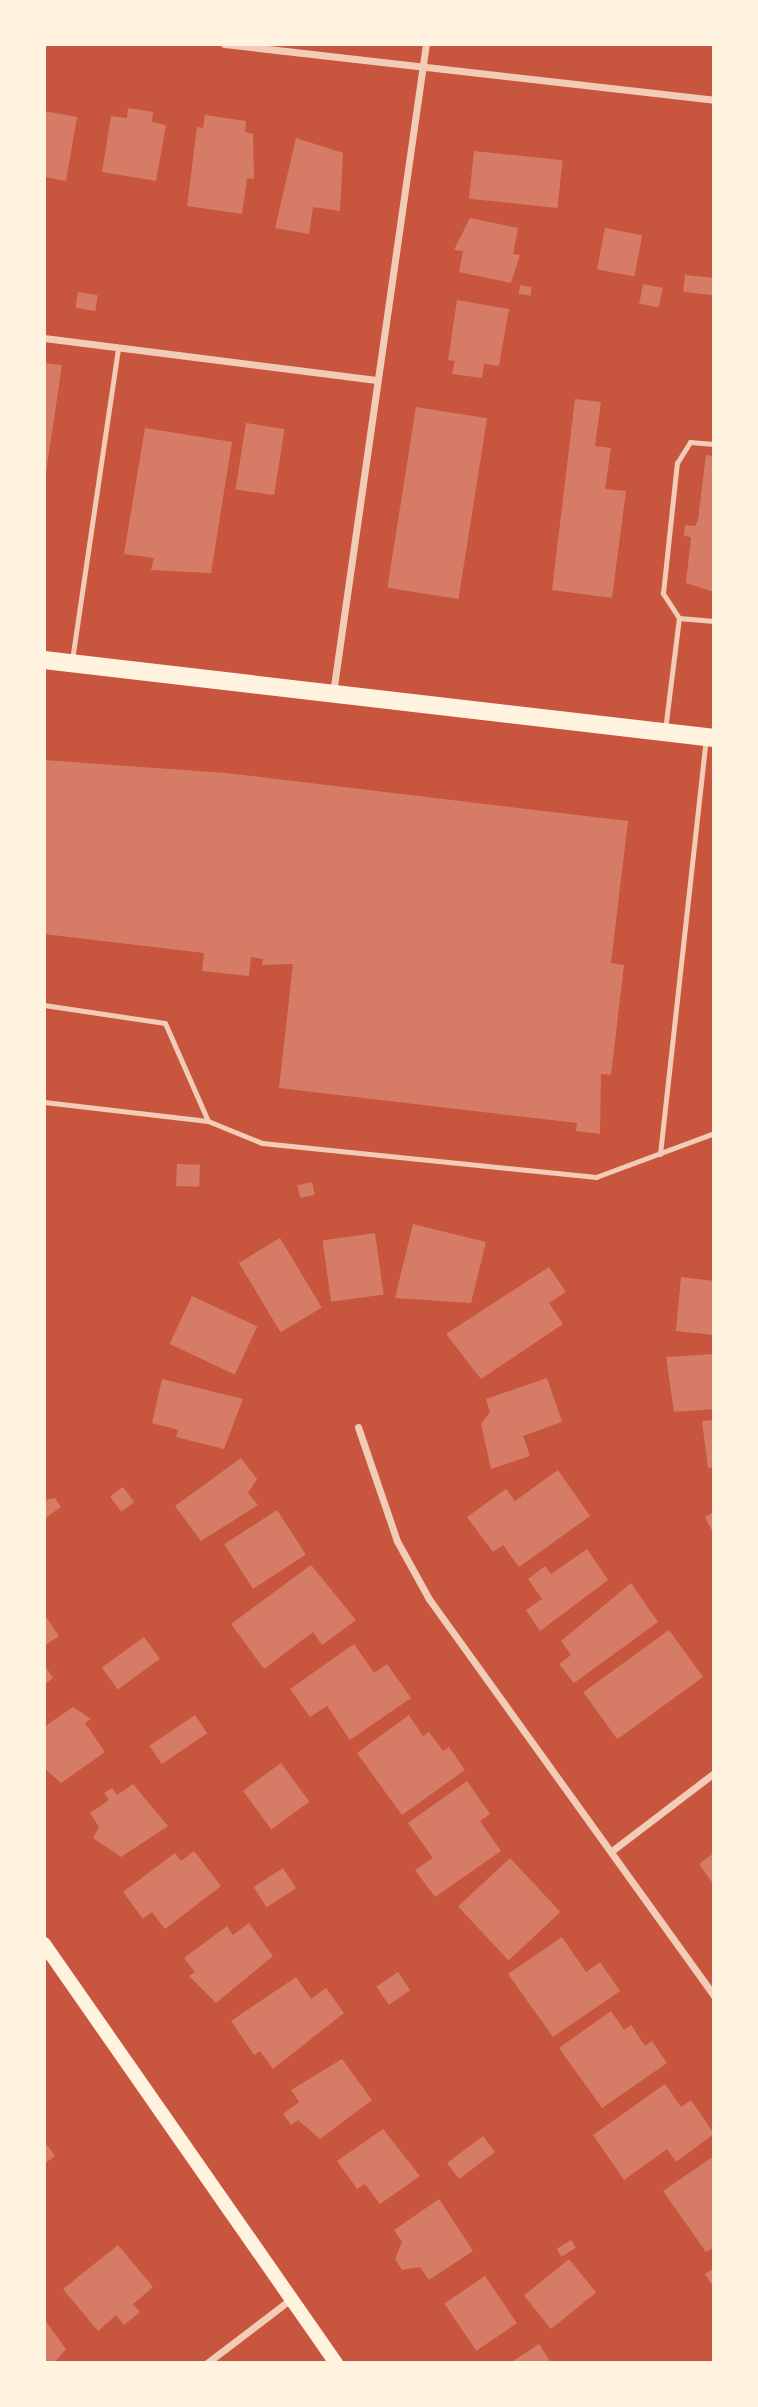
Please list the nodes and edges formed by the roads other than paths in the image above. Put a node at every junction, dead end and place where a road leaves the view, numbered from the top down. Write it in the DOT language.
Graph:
graph roads {
  1 [pos="225,44"];
  2 [pos="426,44"];
  3 [pos="422,67"];
  4 [pos="714,100"];
  5 [pos="44,338"];
  6 [pos="118,348"];
  7 [pos="376,380"];
  8 [pos="714,444"];
  9 [pos="679,618"];
  10 [pos="714,621"];
  11 [pos="44,660"];
  12 [pos="71,663"];
  13 [pos="333,694"];
  14 [pos="664,732"];
  15 [pos="710,737"];
  16 [pos="44,1005"];
  17 [pos="44,1102"];
  18 [pos="208,1121"];
  19 [pos="714,1133"];
  20 [pos="660,1154"];
  21 [pos="358,1427"];
  22 [pos="714,1773"];
  23 [pos="613,1850"];
  24 [pos="44,1944"];
  25 [pos="714,1996"];
  26 [pos="291,2299"];
  27 [pos="207,2363"];
  28 [pos="336,2363"];
  1 -- 3 [label="street"];
  2 -- 3 [label="street"];
  3 -- 4 [label="street"];
  3 -- 7 [label="street"];
  5 -- 6 [label="street"];
  6 -- 7 [label="street"];
  6 -- 12 [label="lane"];
  7 -- 13 [label="street"];
  8 -- 9 [label="lane"];
  9 -- 10 [label="lane"];
  9 -- 14 [label="lane"];
  11 -- 12 [label="main road"];
  12 -- 13 [label="main road"];
  13 -- 14 [label="main road"];
  14 -- 15 [label="main road"];
  15 -- 20 [label="lane"];
  16 -- 18 [label="lane"];
  17 -- 18 [label="lane"];
  18 -- 20 [label="lane"];
  19 -- 20 [label="lane"];
  21 -- 23 [label="street"];
  22 -- 23 [label="street"];
  23 -- 25 [label="street"];
  24 -- 26 [label="main road"];
  26 -- 27 [label="street"];
  26 -- 28 [label="main road"];
}
